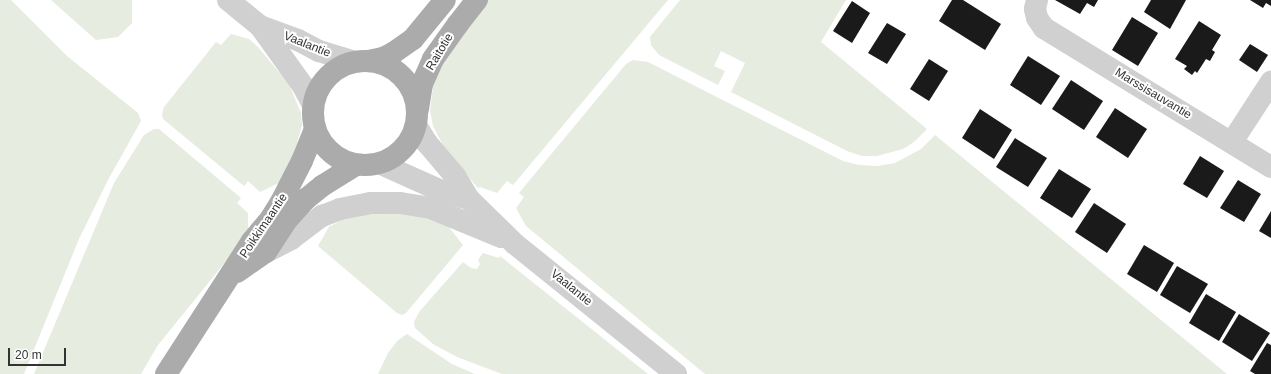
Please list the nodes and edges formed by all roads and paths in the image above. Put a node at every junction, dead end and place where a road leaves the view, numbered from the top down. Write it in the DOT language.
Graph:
graph roads {
  1 [pos="228,0"];
  2 [pos="445,0"];
  3 [pos="477,0"];
  4 [pos="1037,9"];
  5 [pos="260,26"];
  6 [pos="361,61"];
  7 [pos="1271,82"];
  8 [pos="313,105"];
  9 [pos="417,119"];
  10 [pos="315,129"];
  11 [pos="1232,142"];
  12 [pos="381,164"];
  13 [pos="356,165"];
  14 [pos="1271,167"];
  15 [pos="298,193"];
  16 [pos="469,199"];
  17 [pos="515,244"];
  18 [pos="259,246"];
  19 [pos="166,374"];
  20 [pos="676,374"];
  1 -- 5 [label="street, Vaalantie"];
  2 -- 6 [label="main road"];
  3 -- 9 [label="main road, Raitotie"];
  4 -- 11 [label="street, Marssisauvantie"];
  5 -- 6 [label="street, Vaalantie"];
  5 -- 8 [label="street, Vaalantie"];
  6 -- 8 [label="main road"];
  6 -- 9 [label="main road"];
  7 -- 11 [label="street"];
  8 -- 10 [label="main road"];
  9 -- 12 [label="main road"];
  9 -- 16 [label="street, Vaalantie"];
  10 -- 13 [label="main road"];
  10 -- 15 [label="main road, Poikkimaantie"];
  11 -- 14 [label="street, Marssisauvantie"];
  12 -- 13 [label="main road"];
  12 -- 16 [label="street, Vaalantie"];
  13 -- 15 [label="main road, Poikkimaantie"];
  15 -- 18 [label="main road, Poikkimaantie"];
  16 -- 17 [label="street, Vaalantie"];
  17 -- 18 [label="street"];
  17 -- 20 [label="street, Vaalantie"];
  18 -- 19 [label="main road, Poikkimaantie"];
}
